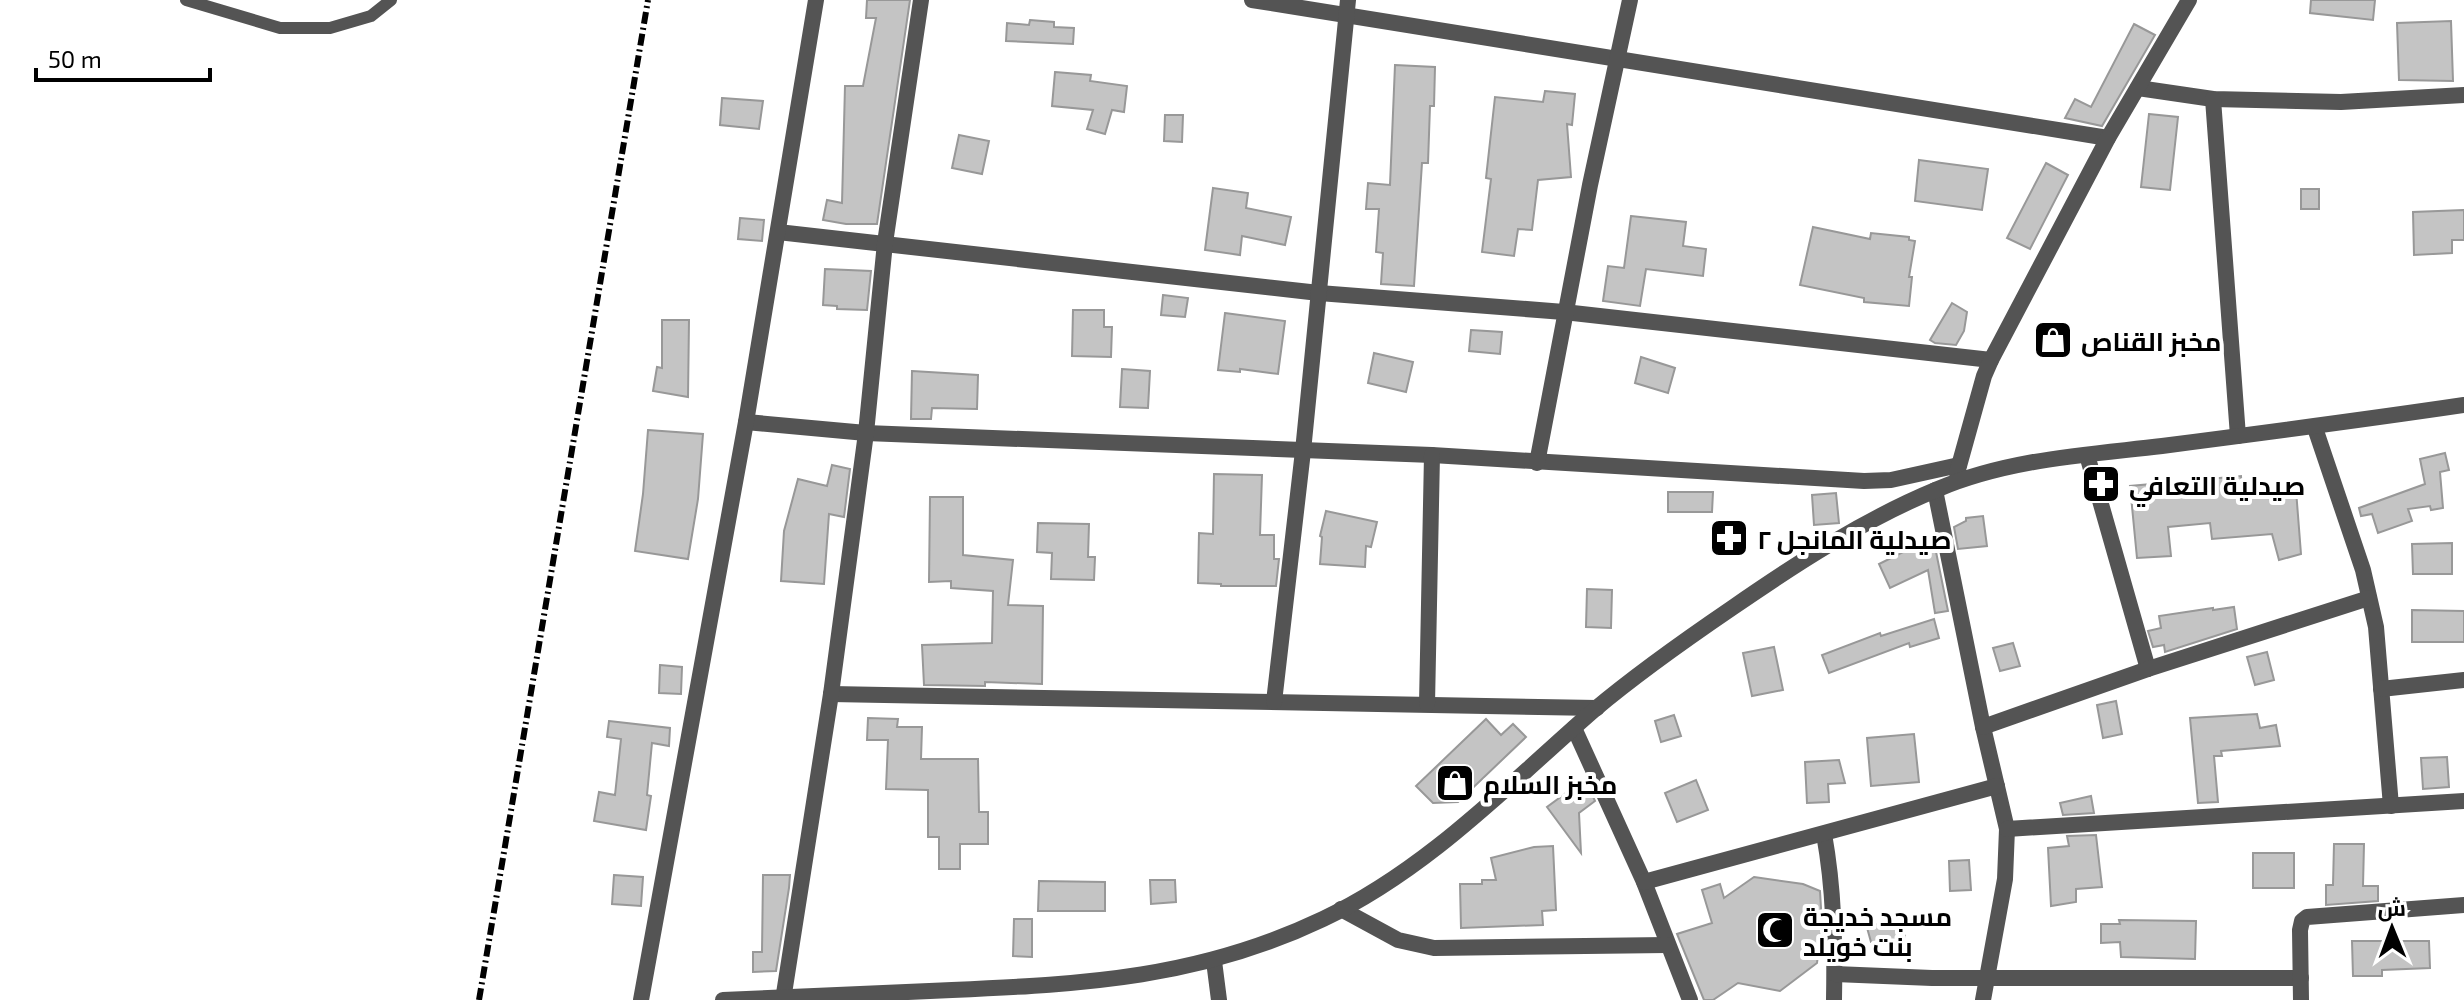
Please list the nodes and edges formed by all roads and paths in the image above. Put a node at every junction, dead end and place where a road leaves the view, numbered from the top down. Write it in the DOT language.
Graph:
graph roads {
  1 [pos="186,0"];
  2 [pos="391,0"];
  3 [pos="816,0"];
  4 [pos="921,0"];
  5 [pos="1252,0"];
  6 [pos="1630,0"];
  7 [pos="2189,0"];
  8 [pos="1347,8"];
  9 [pos="1616,60"];
  10 [pos="2138,88"];
  11 [pos="2464,95"];
  12 [pos="2213,99"];
  13 [pos="2108,138"];
  14 [pos="778,232"];
  15 [pos="885,243"];
  16 [pos="1319,293"];
  17 [pos="1564,312"];
  18 [pos="1991,360"];
  19 [pos="2464,405"];
  20 [pos="746,422"];
  21 [pos="2315,428"];
  22 [pos="866,433"];
  23 [pos="2238,436"];
  24 [pos="1303,451"];
  25 [pos="1432,455"];
  26 [pos="2087,455"];
  27 [pos="1537,463"];
  28 [pos="1959,465"];
  29 [pos="1955,482"];
  30 [pos="1935,490"];
  31 [pos="2369,598"];
  32 [pos="2148,669"];
  33 [pos="2464,680"];
  34 [pos="2381,689"];
  35 [pos="831,694"];
  36 [pos="1274,702"];
  37 [pos="1427,704"];
  38 [pos="1597,708"];
  39 [pos="1983,727"];
  40 [pos="1574,728"];
  41 [pos="1997,786"];
  42 [pos="2464,801"];
  43 [pos="2391,806"];
  44 [pos="2007,829"];
  45 [pos="1824,834"];
  46 [pos="1644,882"];
  47 [pos="2464,905"];
  48 [pos="1341,909"];
  49 [pos="1667,945"];
  50 [pos="1214,961"];
  51 [pos="1835,974"];
  52 [pos="1987,978"];
  53 [pos="2301,978"];
  54 [pos="783,999"];
  55 [pos="641,1000"];
  56 [pos="723,1000"];
  57 [pos="1219,1000"];
  58 [pos="1690,1000"];
  59 [pos="1834,1000"];
  60 [pos="1983,1000"];
  61 [pos="2301,1000"];
  1 -- 2 [label="lane"];
  3 -- 14 [label="street"];
  4 -- 15 [label="street"];
  5 -- 8 [label="street"];
  6 -- 9 [label="street"];
  7 -- 10 [label="street"];
  8 -- 9 [label="street"];
  8 -- 16 [label="street"];
  9 -- 13 [label="street"];
  9 -- 17 [label="street"];
  10 -- 12 [label="street"];
  10 -- 13 [label="street"];
  11 -- 12 [label="street"];
  12 -- 23 [label="street"];
  13 -- 18 [label="street"];
  14 -- 15 [label="street"];
  14 -- 20 [label="street"];
  15 -- 16 [label="street"];
  15 -- 22 [label="street"];
  16 -- 17 [label="street"];
  16 -- 24 [label="street"];
  17 -- 18 [label="street"];
  17 -- 27 [label="street"];
  18 -- 28 [label="street"];
  19 -- 21 [label="street"];
  20 -- 22 [label="street"];
  20 -- 55 [label="street"];
  21 -- 23 [label="street"];
  21 -- 31 [label="street"];
  22 -- 24 [label="street"];
  22 -- 35 [label="street"];
  23 -- 26 [label="street"];
  24 -- 25 [label="street"];
  24 -- 36 [label="street"];
  25 -- 27 [label="street"];
  25 -- 37 [label="street"];
  26 -- 29 [label="street"];
  26 -- 32 [label="street"];
  27 -- 28 [label="street"];
  28 -- 29 [label="street"];
  29 -- 30 [label="street"];
  30 -- 38 [label="street"];
  30 -- 39 [label="street"];
  31 -- 32 [label="street"];
  31 -- 34 [label="street"];
  32 -- 39 [label="street"];
  33 -- 34 [label="street"];
  34 -- 43 [label="street"];
  35 -- 36 [label="street"];
  35 -- 54 [label="street"];
  36 -- 37 [label="street"];
  37 -- 38 [label="street"];
  38 -- 40 [label="street"];
  39 -- 41 [label="street"];
  40 -- 46 [label="street"];
  40 -- 48 [label="street"];
  41 -- 44 [label="street"];
  41 -- 45 [label="street"];
  42 -- 43 [label="street"];
  43 -- 44 [label="street"];
  44 -- 52 [label="street"];
  45 -- 46 [label="street"];
  45 -- 51 [label="street"];
  46 -- 49 [label="street"];
  47 -- 53 [label="street"];
  48 -- 49 [label="street"];
  48 -- 50 [label="street"];
  49 -- 58 [label="street"];
  50 -- 54 [label="street"];
  50 -- 57 [label="street"];
  51 -- 52 [label="street"];
  51 -- 59 [label="street"];
  52 -- 53 [label="street"];
  52 -- 60 [label="street"];
  53 -- 61 [label="street"];
  54 -- 56 [label="street"];
}
